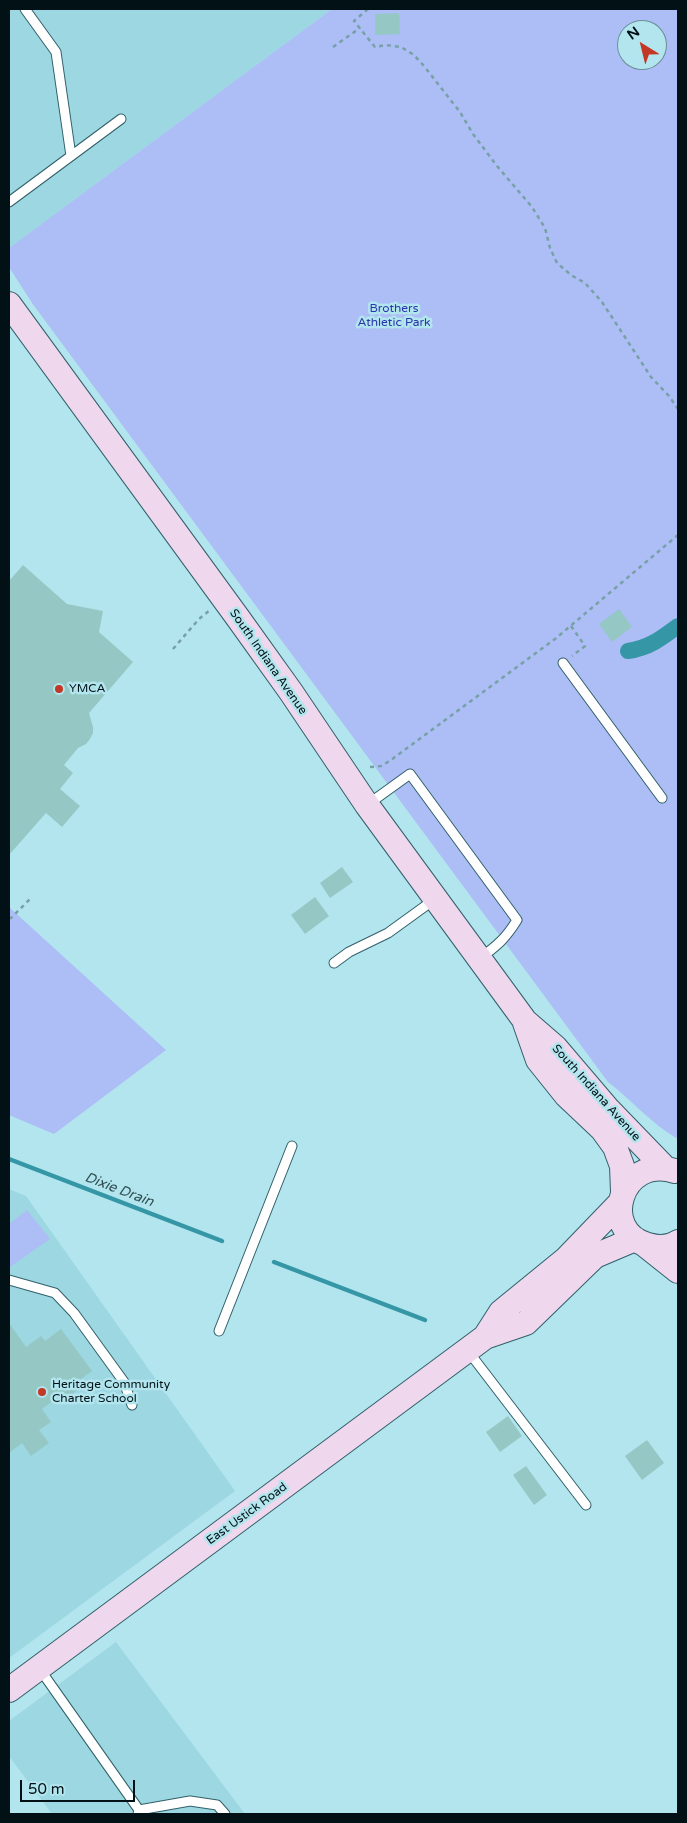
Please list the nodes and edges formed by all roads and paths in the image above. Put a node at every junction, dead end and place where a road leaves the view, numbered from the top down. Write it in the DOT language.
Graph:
graph roads {
  1 [pos="25,9"];
  2 [pos="368,9"];
  3 [pos="360,28"];
  4 [pos="333,47"];
  5 [pos="121,119"];
  6 [pos="71,156"];
  7 [pos="9,202"];
  8 [pos="9,304"];
  9 [pos="678,409"];
  10 [pos="678,534"];
  11 [pos="224,600"];
  12 [pos="571,626"];
  13 [pos="173,649"];
  14 [pos="563,663"];
  15 [pos="370,768"];
  16 [pos="662,798"];
  17 [pos="367,805"];
  18 [pos="31,898"];
  19 [pos="435,899"];
  20 [pos="9,918"];
  21 [pos="479,959"];
  22 [pos="334,963"];
  23 [pos="525,1021"];
  24 [pos="292,1146"];
  25 [pos="674,1171"];
  26 [pos="621,1198"];
  27 [pos="639,1242"];
  28 [pos="678,1242"];
  29 [pos="678,1271"];
  30 [pos="9,1280"];
  31 [pos="219,1331"];
  32 [pos="476,1344"];
  33 [pos="132,1405"];
  34 [pos="586,1505"];
  35 [pos="38,1668"];
  36 [pos="9,1690"];
  37 [pos="139,1812"];
  38 [pos="225,1814"];
  1 -- 6 [label="lane"];
  2 -- 3 [label="path"];
  3 -- 4 [label="path"];
  3 -- 9 [label="path"];
  5 -- 6 [label="lane"];
  6 -- 7 [label="lane"];
  8 -- 11 [label="main road, South Indiana Avenue"];
  10 -- 12 [label="path"];
  11 -- 13 [label="path"];
  11 -- 17 [label="main road, South Indiana Avenue"];
  12 -- 14 [label="path"];
  12 -- 15 [label="path"];
  14 -- 16 [label="lane"];
  17 -- 19 [label="main road, South Indiana Avenue"];
  17 -- 21 [label="lane"];
  18 -- 20 [label="path"];
  19 -- 21 [label="main road, South Indiana Avenue"];
  19 -- 22 [label="lane"];
  21 -- 23 [label="main road, South Indiana Avenue"];
  23 -- 25 [label="main road, South Indiana Avenue"];
  23 -- 26 [label="main road, South Indiana Avenue"];
  24 -- 31 [label="lane"];
  25 -- 26 [label="main road, East Ustick Road"];
  26 -- 27 [label="main road, South Indiana Avenue"];
  26 -- 32 [label="main road, East Ustick Road"];
  27 -- 28 [label="main road"];
  27 -- 29 [label="main road"];
  27 -- 32 [label="main road, East Ustick Road"];
  30 -- 33 [label="lane"];
  32 -- 34 [label="lane"];
  32 -- 35 [label="main road, East Ustick Road"];
  35 -- 36 [label="main road, East Ustick Road"];
  35 -- 37 [label="lane"];
  37 -- 38 [label="lane"];
}
